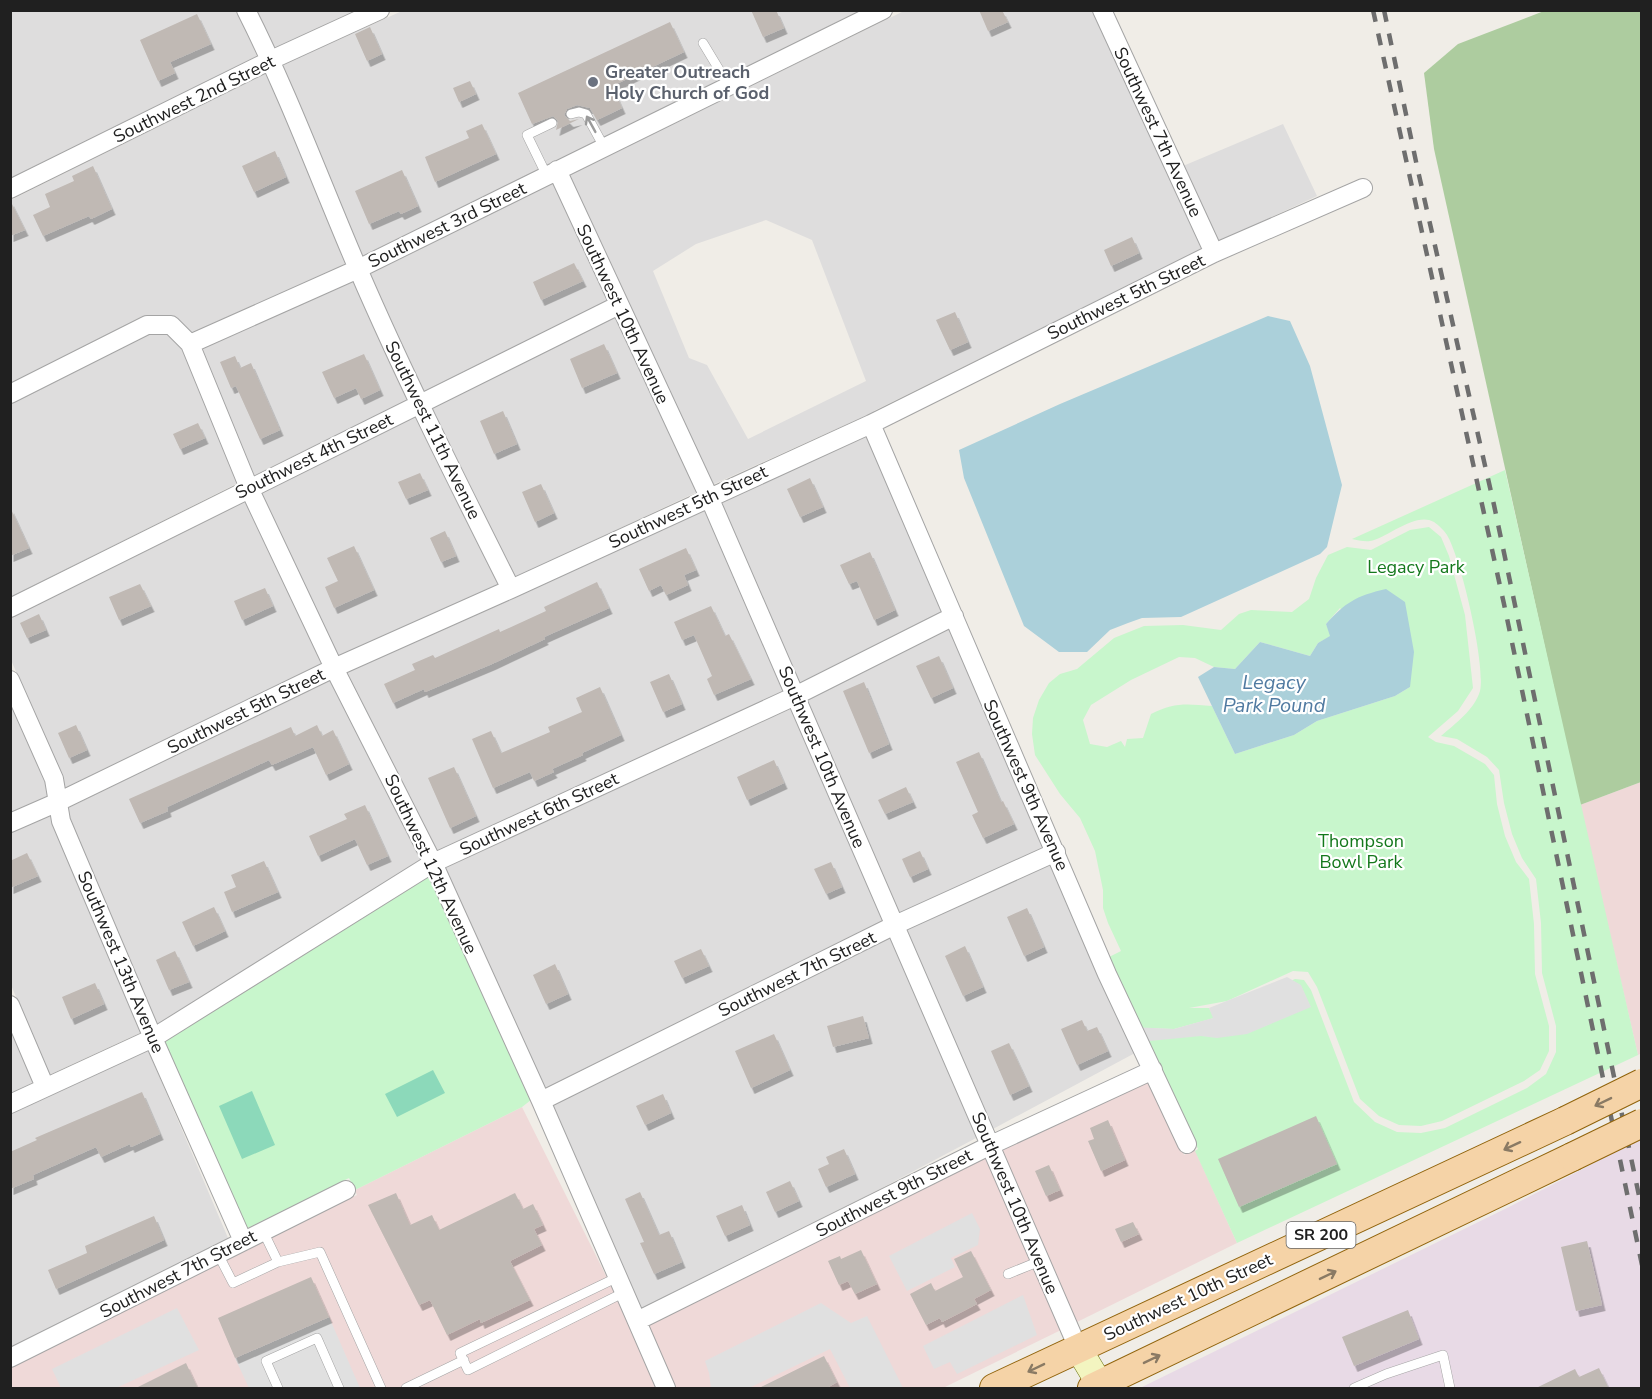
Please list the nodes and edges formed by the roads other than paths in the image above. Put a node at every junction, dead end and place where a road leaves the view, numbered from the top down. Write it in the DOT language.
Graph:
graph roads {
  1 [pos="246,10"];
  2 [pos="380,10"];
  3 [pos="883,10"];
  4 [pos="1102,10"];
  5 [pos="703,43"];
  6 [pos="271,60"];
  7 [pos="729,86"];
  8 [pos="571,114"];
  9 [pos="552,123"];
  10 [pos="604,147"];
  11 [pos="552,173"];
  12 [pos="1363,188"];
  13 [pos="10,189"];
  14 [pos="1215,253"];
  15 [pos="358,269"];
  16 [pos="619,305"];
  17 [pos="190,344"];
  18 [pos="10,394"];
  19 [pos="419,405"];
  20 [pos="872,424"];
  21 [pos="249,488"];
  22 [pos="709,497"];
  23 [pos="511,589"];
  24 [pos="10,608"];
  25 [pos="954,616"];
  26 [pos="334,668"];
  27 [pos="10,680"];
  28 [pos="795,696"];
  29 [pos="58,802"];
  30 [pos="10,823"];
  31 [pos="1056,852"];
  32 [pos="433,863"];
  33 [pos="895,925"];
  34 [pos="10,1005"];
  35 [pos="153,1038"];
  36 [pos="1153,1071"];
  37 [pos="1641,1083"];
  38 [pos="45,1087"];
  39 [pos="541,1101"];
  40 [pos="10,1104"];
  41 [pos="1641,1123"];
  42 [pos="1188,1144"];
  43 [pos="991,1145"];
  44 [pos="346,1190"];
  45 [pos="263,1231"];
  46 [pos="243,1241"];
  47 [pos="218,1254"];
  48 [pos="1040,1261"];
  49 [pos="278,1262"];
  50 [pos="1008,1275"];
  51 [pos="621,1285"];
  52 [pos="637,1321"];
  53 [pos="1078,1348"];
  54 [pos="10,1358"];
  55 [pos="464,1360"];
  56 [pos="1098,1387"];
  57 [pos="279,1389"];
  58 [pos="339,1389"];
  59 [pos="381,1389"];
  60 [pos="406,1389"];
  61 [pos="666,1389"];
  62 [pos="994,1389"];
  63 [pos="1354,1389"];
  64 [pos="1450,1389"];
  1 -- 6 [label="street, Southwest 11th Avenue"];
  2 -- 6 [label="street, Southwest 2nd Street"];
  3 -- 7 [label="street, Southwest 3rd Street"];
  4 -- 14 [label="street, Southwest 7th Avenue"];
  5 -- 7 [label="lane"];
  6 -- 13 [label="street, Southwest 2nd Street"];
  6 -- 15 [label="street, Southwest 11th Avenue"];
  7 -- 10 [label="street, Southwest 3rd Street"];
  10 -- 8 [label="lane, one-way"];
  9 -- 11 [label="lane"];
  10 -- 11 [label="street, Southwest 3rd Street"];
  11 -- 15 [label="street, Southwest 3rd Street"];
  11 -- 16 [label="street, Southwest 10th Avenue"];
  12 -- 14 [label="street, Southwest 5th Street"];
  14 -- 20 [label="street, Southwest 5th Street"];
  15 -- 17 [label="street, Southwest 3rd Street"];
  15 -- 19 [label="street, Southwest 11th Avenue"];
  16 -- 19 [label="street, Southwest 4th Street"];
  16 -- 22 [label="street, Southwest 10th Avenue"];
  17 -- 18 [label="street"];
  17 -- 21 [label="street, Southwest 12th Avenue"];
  19 -- 21 [label="street, Southwest 4th Street"];
  19 -- 23 [label="street, Southwest 11th Avenue"];
  20 -- 22 [label="street, Southwest 5th Street"];
  20 -- 25 [label="street, Southwest 9th Avenue"];
  21 -- 24 [label="street, Southwest 4th Street"];
  21 -- 26 [label="street, Southwest 12th Avenue"];
  22 -- 23 [label="street, Southwest 5th Street"];
  22 -- 28 [label="street, Southwest 10th Avenue"];
  23 -- 26 [label="street, Southwest 5th Street"];
  25 -- 28 [label="street, Southwest 6th Street"];
  25 -- 31 [label="street, Southwest 9th Avenue"];
  26 -- 29 [label="street, Southwest 5th Street"];
  26 -- 32 [label="street, Southwest 12th Avenue"];
  27 -- 29 [label="street, Southwest 13th Avenue"];
  28 -- 32 [label="street, Southwest 6th Street"];
  28 -- 33 [label="street, Southwest 10th Avenue"];
  29 -- 30 [label="street, Southwest 5th Street"];
  29 -- 35 [label="street, Southwest 13th Avenue"];
  31 -- 33 [label="street, Southwest 7th Street"];
  31 -- 36 [label="street, Southwest 9th Avenue"];
  32 -- 35 [label="street, Southwest 6th Street"];
  32 -- 39 [label="street, Southwest 12th Avenue"];
  33 -- 39 [label="street, Southwest 7th Street"];
  33 -- 43 [label="street, Southwest 10th Avenue"];
  34 -- 38 [label="street"];
  35 -- 38 [label="street, Southwest 6th Street"];
  35 -- 46 [label="street, Southwest 13th Avenue"];
  36 -- 42 [label="street, Southwest 9th Avenue"];
  36 -- 43 [label="street, Southwest 9th Street"];
  37 -- 53 [label="main road, Southwest 10th Street / SR 200, one-way, bridge"];
  38 -- 40 [label="street, Southwest 6th Street"];
  39 -- 51 [label="street, Southwest 12th Avenue"];
  56 -- 41 [label="main road, SR 200, one-way, bridge"];
  43 -- 48 [label="street, Southwest 10th Avenue"];
  43 -- 52 [label="street, Southwest 9th Street"];
  44 -- 45 [label="street, Southwest 7th Street"];
  45 -- 46 [label="street, Southwest 7th Street"];
  45 -- 49 [label="lane"];
  46 -- 47 [label="street, Southwest 7th Street"];
  47 -- 49 [label="lane"];
  47 -- 54 [label="street, Southwest 7th Street"];
  48 -- 50 [label="lane"];
  48 -- 53 [label="street, Southwest 10th Avenue"];
  49 -- 59 [label="lane"];
  51 -- 52 [label="street, Southwest 12th Avenue"];
  51 -- 55 [label="lane"];
  51 -- 55 [label="lane"];
  52 -- 61 [label="street, Southwest 12th Avenue"];
  53 -- 56 [label="street"];
  53 -- 62 [label="main road, Southwest 10th Street / SR 200, one-way"];
  55 -- 60 [label="lane"];
  57 -- 58 [label="lane"];
  63 -- 64 [label="lane"];
}
